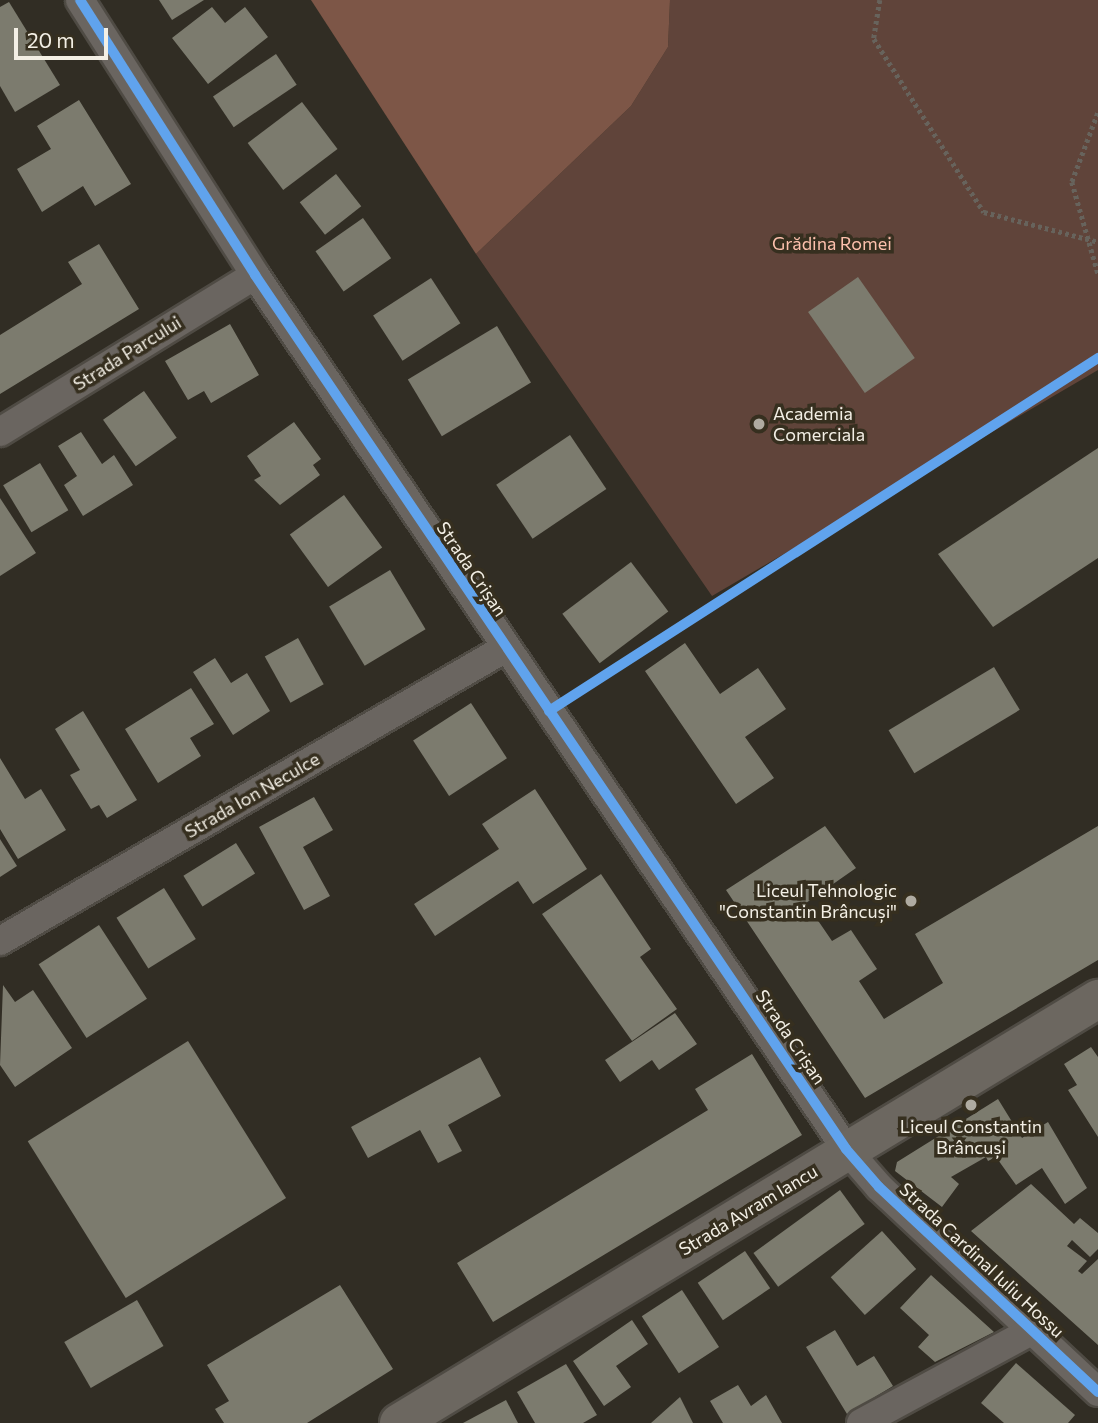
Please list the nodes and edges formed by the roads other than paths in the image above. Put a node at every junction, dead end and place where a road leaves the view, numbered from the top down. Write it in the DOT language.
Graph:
graph roads {
  1 [pos="80,0"];
  2 [pos="255,275"];
  3 [pos="0,432"];
  4 [pos="504,649"];
  5 [pos="0,941"];
  6 [pos="1098,999"];
  7 [pos="846,1149"];
  8 [pos="1031,1331"];
  9 [pos="1098,1392"];
  10 [pos="404,1422"];
  11 [pos="861,1423"];
  1 -- 2 [label="street, Strada Crișan"];
  2 -- 3 [label="street, Strada Parcului"];
  2 -- 4 [label="street, Strada Crișan"];
  4 -- 5 [label="street, Strada Ion Neculce"];
  4 -- 7 [label="street, Strada Crișan"];
  6 -- 7 [label="street, Strada Avram Iancu"];
  7 -- 8 [label="street, Strada Cardinal Iuliu Hossu"];
  7 -- 10 [label="street, Strada Avram Iancu"];
  8 -- 9 [label="street, Strada Cardinal Iuliu Hossu"];
  8 -- 11 [label="street"];
}
